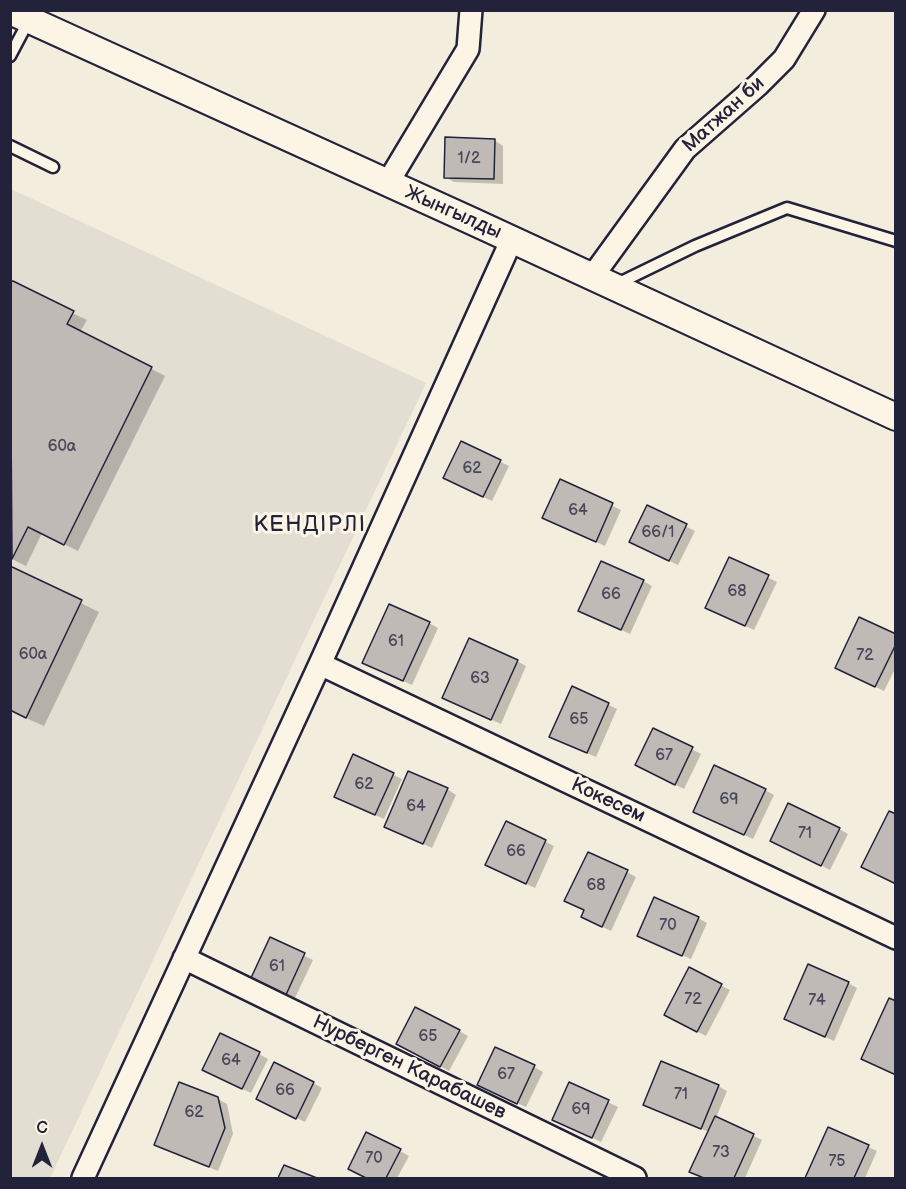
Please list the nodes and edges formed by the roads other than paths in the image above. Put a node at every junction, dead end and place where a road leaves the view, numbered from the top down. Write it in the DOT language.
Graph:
graph roads {
  1 [pos="471,10"];
  2 [pos="814,10"];
  3 [pos="30,16"];
  4 [pos="10,56"];
  5 [pos="10,146"];
  6 [pos="53,167"];
  7 [pos="387,184"];
  8 [pos="512,239"];
  9 [pos="896,241"];
  10 [pos="601,282"];
  11 [pos="896,417"];
  12 [pos="320,664"];
  13 [pos="896,938"];
  14 [pos="184,958"];
  15 [pos="83,1179"];
  16 [pos="635,1179"];
  1 -- 7 [label="street"];
  2 -- 10 [label="street, Матжан би"];
  3 -- 4 [label="lane"];
  3 -- 7 [label="street, Жынгылды"];
  5 -- 6 [label="lane"];
  7 -- 8 [label="street, Жынгылды"];
  8 -- 10 [label="street, Жынгылды"];
  8 -- 12 [label="street"];
  9 -- 10 [label="lane"];
  10 -- 11 [label="street, Жынгылды"];
  12 -- 13 [label="street, Кокесем"];
  12 -- 14 [label="street"];
  14 -- 15 [label="street"];
  14 -- 16 [label="street, Нурберген Карабашев"];
}
